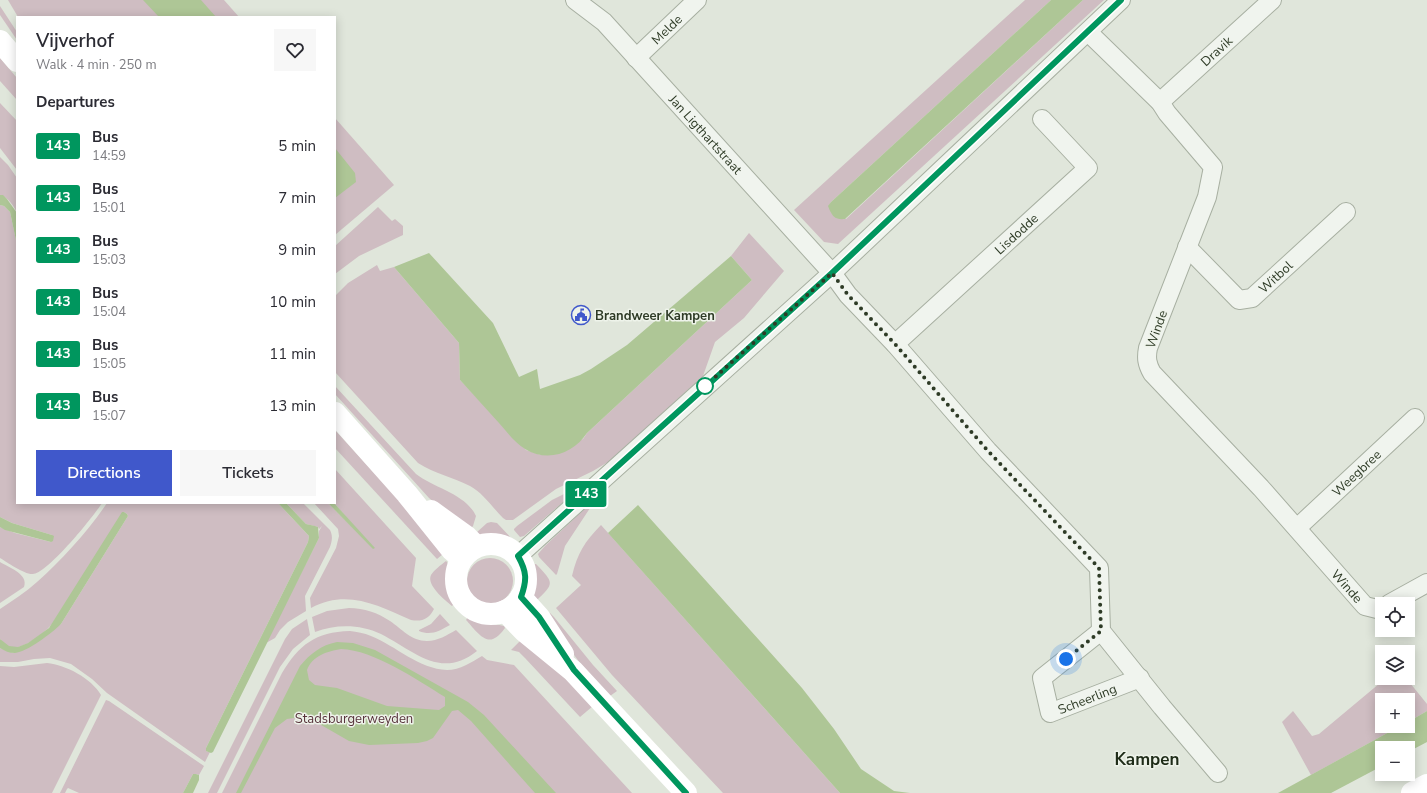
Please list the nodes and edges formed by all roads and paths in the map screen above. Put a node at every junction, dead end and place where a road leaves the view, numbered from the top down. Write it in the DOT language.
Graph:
graph roads {
  1 [pos="575,0"];
  2 [pos="698,0"];
  3 [pos="1121,0"];
  4 [pos="1272,0"];
  5 [pos="1088,32"];
  6 [pos="0,41"];
  7 [pos="636,58"];
  8 [pos="16,60"];
  9 [pos="1160,102"];
  10 [pos="1042,119"];
  11 [pos="1346,212"];
  12 [pos="1187,246"];
  13 [pos="832,273"];
  14 [pos="895,344"];
  15 [pos="336,414"];
  16 [pos="1415,418"];
  17 [pos="1297,528"];
  18 [pos="469,552"];
  19 [pos="518,556"];
  20 [pos="1427,583"];
  21 [pos="1402,597"];
  22 [pos="513,604"];
  23 [pos="1375,608"];
  24 [pos="1101,631"];
  25 [pos="1140,678"];
  26 [pos="1218,773"];
  27 [pos="1427,785"];
  28 [pos="686,793"];
  29 [pos="1412,793"];
  1 -- 7 [label="street, Jan Ligthartstraat"];
  2 -- 7 [label="street, Melde"];
  3 -- 5 [label="street"];
  4 -- 9 [label="street, Dravik"];
  5 -- 9 [label="street, Winde"];
  5 -- 13 [label="street"];
  6 -- 8 [label="main road"];
  7 -- 13 [label="street, Jan Ligthartstraat"];
  9 -- 12 [label="street, Winde"];
  10 -- 14 [label="street, Lisdodde"];
  11 -- 12 [label="street, Witbol"];
  12 -- 17 [label="street, Winde"];
  13 -- 14 [label="street"];
  13 -- 19 [label="street"];
  14 -- 24 [label="street"];
  15 -- 18 [label="main road"];
  16 -- 17 [label="street, Weegbree"];
  17 -- 23 [label="street, Winde"];
  18 -- 19 [label="main road"];
  18 -- 22 [label="main road"];
  19 -- 22 [label="main road"];
  20 -- 21 [label="street"];
  22 -- 28 [label="main road"];
  24 -- 25 [label="street"];
  24 -- 25 [label="street, Scheerling"];
  25 -- 26 [label="street"];
  27 -- 29 [label="main road"];
}
